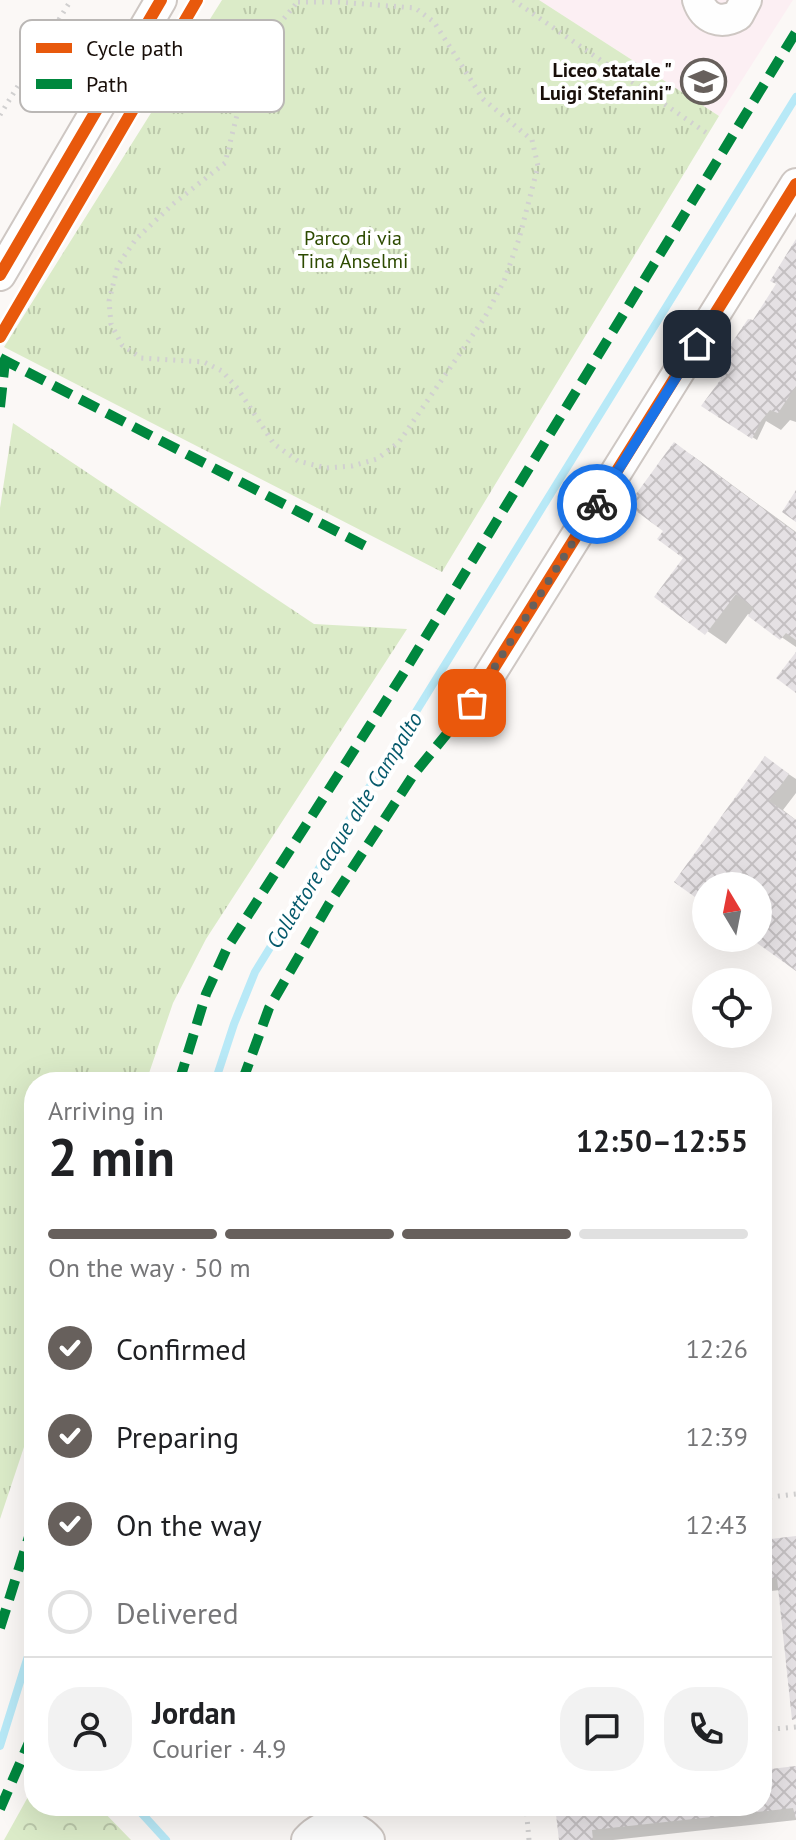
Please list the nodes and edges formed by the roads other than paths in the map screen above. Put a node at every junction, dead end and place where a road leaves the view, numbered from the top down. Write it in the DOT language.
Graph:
graph roads {
  1 [pos="161,0"];
  2 [pos="698,0"];
  3 [pos="746,0"];
  4 [pos="149,20"];
  5 [pos="95,112"];
  6 [pos="796,184"];
  7 [pos="0,275"];
  8 [pos="472,703"];
  9 [pos="307,1840"];
  10 [pos="369,1840"];
  1 -- 4 [label="street"];
  2 -- 3 [label="street"];
  5 -- 7 [label="street"];
  6 -- 8 [label="street"];
  9 -- 10 [label="street"];
}
